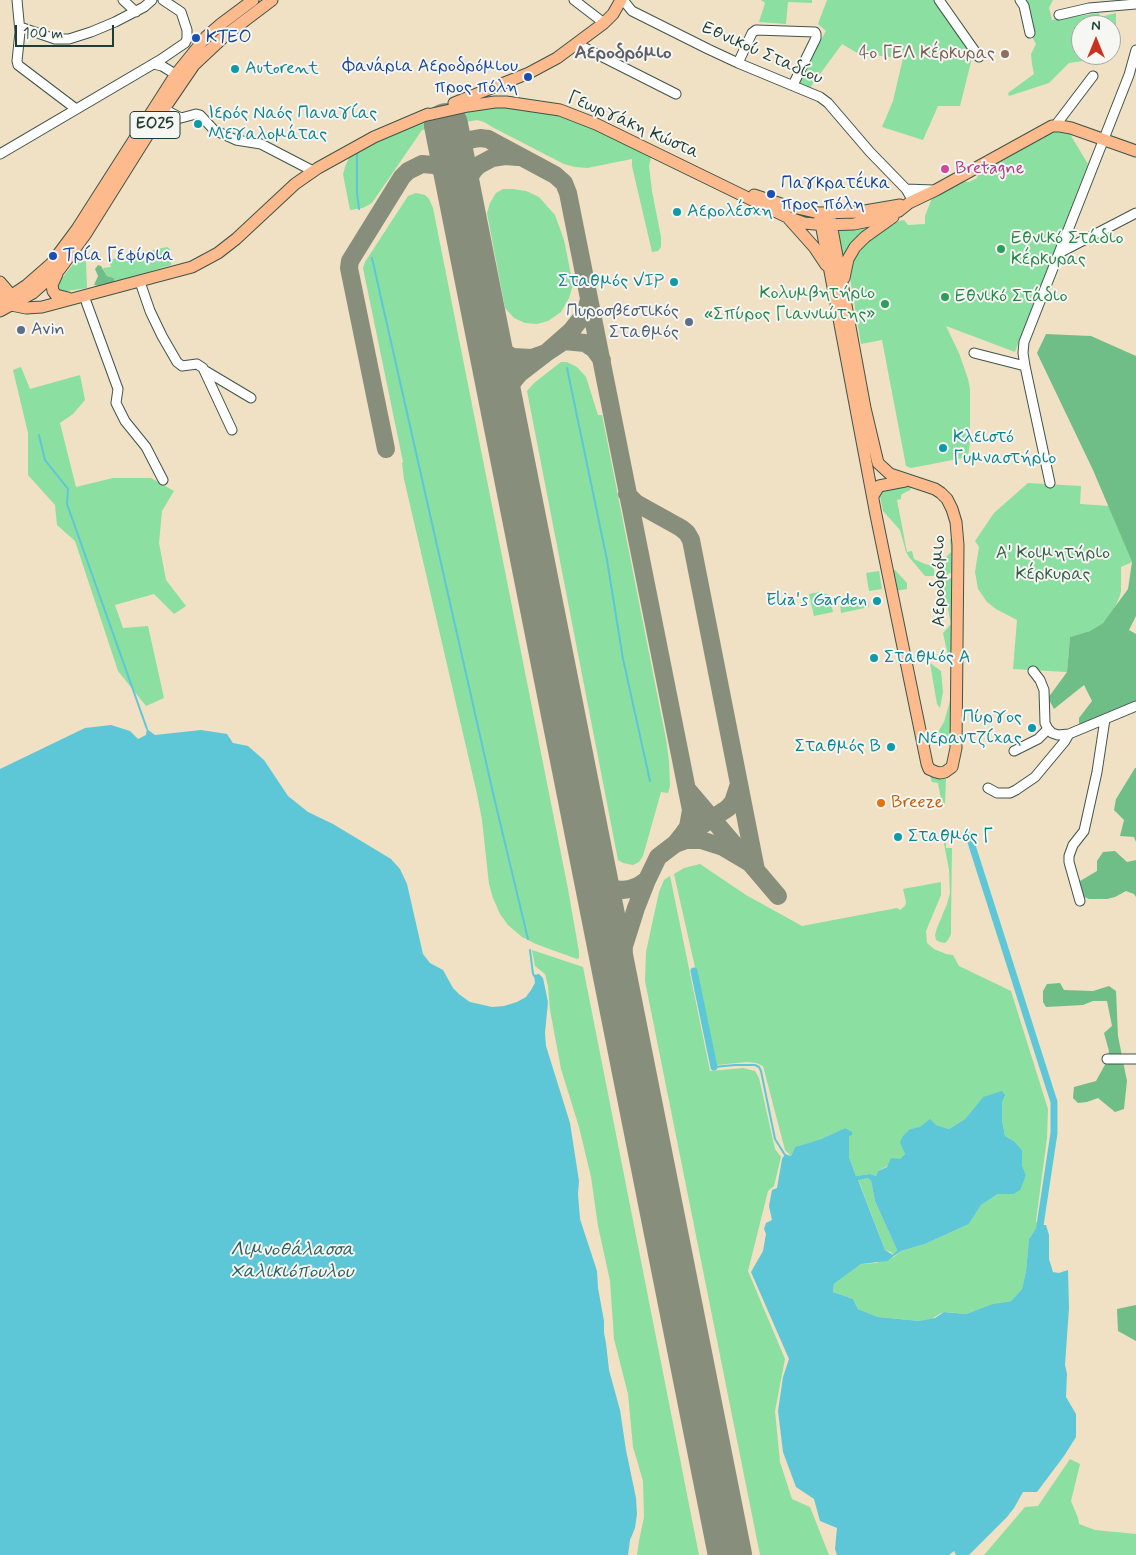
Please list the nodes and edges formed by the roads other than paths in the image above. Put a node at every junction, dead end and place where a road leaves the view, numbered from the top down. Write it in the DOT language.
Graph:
graph roads {
  1 [pos="17,0"];
  2 [pos="123,0"];
  3 [pos="152,0"];
  4 [pos="163,0"];
  5 [pos="253,0"];
  6 [pos="272,0"];
  7 [pos="574,0"];
  8 [pos="622,0"];
  9 [pos="939,0"];
  10 [pos="1020,0"];
  11 [pos="1136,4"];
  12 [pos="136,12"];
  13 [pos="1059,15"];
  14 [pos="604,23"];
  15 [pos="20,27"];
  16 [pos="1030,33"];
  17 [pos="577,44"];
  18 [pos="1136,54"];
  19 [pos="979,57"];
  20 [pos="738,63"];
  21 [pos="153,64"];
  22 [pos="1093,76"];
  23 [pos="1133,76"];
  24 [pos="180,77"];
  25 [pos="507,82"];
  26 [pos="793,85"];
  27 [pos="478,94"];
  28 [pos="676,94"];
  29 [pos="512,103"];
  30 [pos="76,109"];
  31 [pos="164,109"];
  32 [pos="423,116"];
  33 [pos="1055,126"];
  34 [pos="1103,139"];
  35 [pos="1136,151"];
  36 [pos="0,154"];
  37 [pos="313,170"];
  38 [pos="715,182"];
  39 [pos="906,189"];
  40 [pos="936,190"];
  41 [pos="911,202"];
  42 [pos="899,211"];
  43 [pos="824,213"];
  44 [pos="1136,213"];
  45 [pos="787,217"];
  46 [pos="826,225"];
  47 [pos="1059,253"];
  48 [pos="60,269"];
  49 [pos="830,273"];
  50 [pos="140,282"];
  51 [pos="843,287"];
  52 [pos="8,297"];
  53 [pos="77,297"];
  54 [pos="974,353"];
  55 [pos="1025,366"];
  56 [pos="204,369"];
  57 [pos="856,384"];
  58 [pos="251,398"];
  59 [pos="232,430"];
  60 [pos="163,480"];
  61 [pos="910,481"];
  62 [pos="1050,484"];
  63 [pos="873,496"];
  64 [pos="1033,671"];
  65 [pos="1136,706"];
  66 [pos="1105,719"];
  67 [pos="1048,730"];
  68 [pos="1069,734"];
  69 [pos="1014,751"];
  70 [pos="988,788"];
  71 [pos="1080,901"];
  72 [pos="1136,1059"];
  73 [pos="1106,1060"];
  1 -- 15 [label="street"];
  2 -- 12 [label="street"];
  3 -- 12 [label="street"];
  4 -- 21 [label="street"];
  5 -- 24 [label="main road, ΕΟ25"];
  6 -- 24 [label="main road, ΕΟ25"];
  7 -- 14 [label="street"];
  8 -- 14 [label="main road, Γεωργάκη Κώστα"];
  8 -- 20 [label="street, Εθνικού Σταδίου"];
  9 -- 19 [label="street"];
  10 -- 16 [label="street"];
  11 -- 13 [label="street"];
  12 -- 15 [label="street"];
  14 -- 17 [label="main road, Γεωργάκη Κώστα"];
  15 -- 30 [label="street"];
  17 -- 25 [label="main road, Γεωργάκη Κώστα"];
  17 -- 28 [label="street"];
  18 -- 23 [label="street"];
  20 -- 26 [label="street, Εθνικού Σταδίου"];
  20 -- 26 [label="street"];
  21 -- 24 [label="street"];
  21 -- 30 [label="street"];
  22 -- 33 [label="street"];
  23 -- 34 [label="street"];
  24 -- 31 [label="main road, ΕΟ25"];
  24 -- 52 [label="main road, ΕΟ25"];
  25 -- 27 [label="main road, Γεωργάκη Κώστα"];
  25 -- 29 [label="main road"];
  26 -- 39 [label="street, Εθνικού Σταδίου"];
  27 -- 29 [label="main road, Γεωργάκη Κώστα"];
  27 -- 32 [label="main road, Γεωργάκη Κώστα"];
  29 -- 32 [label="main road, Γεωργάκη Κώστα"];
  29 -- 38 [label="main road, Γεωργάκη Κώστα"];
  30 -- 36 [label="street"];
  31 -- 37 [label="street"];
  31 -- 48 [label="main road, ΕΟ25"];
  32 -- 37 [label="main road, Γεωργάκη Κώστα"];
  33 -- 34 [label="main road"];
  33 -- 40 [label="main road, Γεωργάκη Κώστα"];
  34 -- 35 [label="main road"];
  34 -- 47 [label="street"];
  37 -- 50 [label="main road, Γεωργάκη Κώστα"];
  38 -- 43 [label="main road, Γεωργάκη Κώστα"];
  38 -- 45 [label="main road, Γεωργάκη Κώστα"];
  39 -- 40 [label="street"];
  39 -- 41 [label="street, Εθνικού Σταδίου"];
  40 -- 41 [label="main road, Γεωργάκη Κώστα"];
  41 -- 42 [label="main road, Γεωργάκη Κώστα"];
  41 -- 43 [label="main road, Γεωργάκη Κώστα"];
  42 -- 46 [label="main road, Γεωργάκη Κώστα"];
  42 -- 51 [label="main road"];
  43 -- 46 [label="main road"];
  44 -- 47 [label="street"];
  45 -- 46 [label="main road, Γεωργάκη Κώστα"];
  45 -- 49 [label="main road"];
  46 -- 49 [label="main road, Αεροδρόμιο"];
  46 -- 51 [label="main road, Αεροδρόμιο"];
  47 -- 55 [label="street"];
  48 -- 52 [label="main road, ΕΟ25"];
  48 -- 53 [label="main road"];
  49 -- 57 [label="main road, Αεροδρόμιο"];
  50 -- 53 [label="main road, Γεωργάκη Κώστα"];
  50 -- 56 [label="street"];
  51 -- 57 [label="main road, Αεροδρόμιο"];
  52 -- 53 [label="main road, Γεωργάκη Κώστα"];
  53 -- 60 [label="street"];
  54 -- 55 [label="street"];
  55 -- 62 [label="street"];
  56 -- 58 [label="street"];
  56 -- 59 [label="street"];
  57 -- 61 [label="main road, Αεροδρόμιο"];
  57 -- 63 [label="main road, Αεροδρόμιο"];
  61 -- 63 [label="main road"];
  61 -- 63 [label="main road, Αεροδρόμιο"];
  64 -- 67 [label="street"];
  65 -- 66 [label="street"];
  66 -- 68 [label="street"];
  66 -- 71 [label="street"];
  67 -- 68 [label="street"];
  67 -- 69 [label="street"];
  68 -- 70 [label="street"];
  72 -- 73 [label="street"];
}
